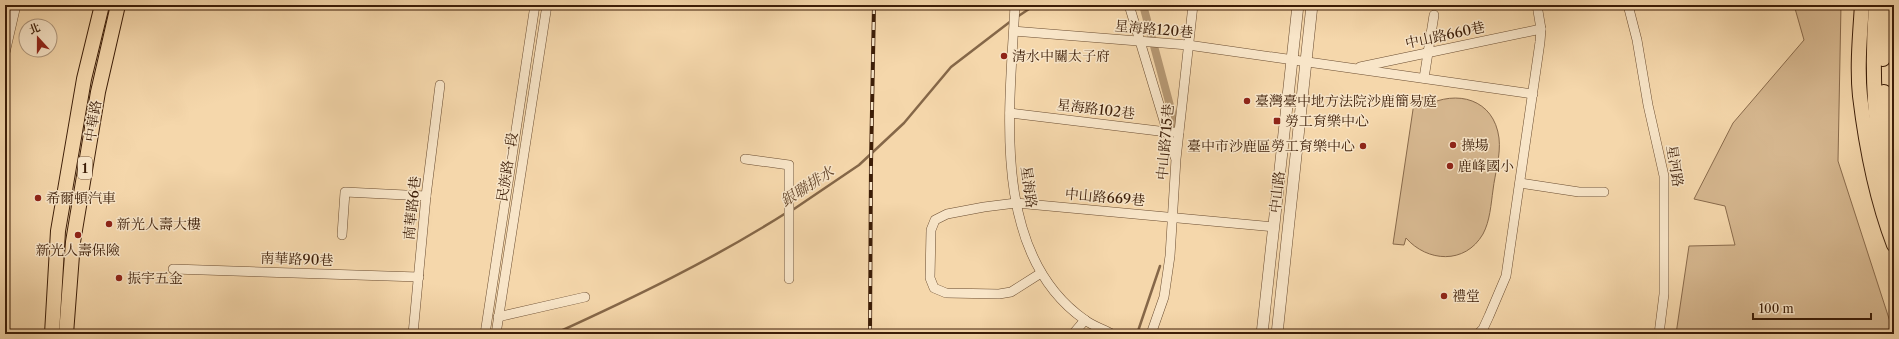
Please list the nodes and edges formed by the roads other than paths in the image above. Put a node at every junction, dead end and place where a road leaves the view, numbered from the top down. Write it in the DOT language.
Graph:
graph roads {
  1 [pos="16,5"];
  2 [pos="102,5"];
  3 [pos="118,5"];
  4 [pos="535,5"];
  5 [pos="547,5"];
  6 [pos="1015,5"];
  7 [pos="1129,5"];
  8 [pos="1193,5"];
  9 [pos="1298,5"];
  10 [pos="1312,5"];
  11 [pos="1537,5"];
  12 [pos="1628,5"];
  13 [pos="1862,5"];
  14 [pos="1876,5"];
  15 [pos="1887,5"];
  16 [pos="1434,15"];
  17 [pos="1541,29"];
  18 [pos="1014,31"];
  19 [pos="1139,42"];
  20 [pos="1188,45"];
  21 [pos="5,53"];
  22 [pos="1428,53"];
  23 [pos="1292,59"];
  24 [pos="1306,61"];
  25 [pos="1354,68"];
  26 [pos="1424,78"];
  27 [pos="440,86"];
  28 [pos="1533,94"];
  29 [pos="1010,113"];
  30 [pos="1167,132"];
  31 [pos="1179,132"];
  32 [pos="745,159"];
  33 [pos="1176,159"];
  34 [pos="1894,167"];
  35 [pos="1520,183"];
  36 [pos="1604,192"];
  37 [pos="426,196"];
  38 [pos="1016,203"];
  39 [pos="1894,208"];
  40 [pos="1173,217"];
  41 [pos="1274,227"];
  42 [pos="342,235"];
  43 [pos="498,241"];
  44 [pos="509,244"];
  45 [pos="1894,245"];
  46 [pos="173,269"];
  47 [pos="1041,273"];
  48 [pos="419,277"];
  49 [pos="789,279"];
  50 [pos="585,297"];
  51 [pos="498,317"];
  52 [pos="1085,320"];
  53 [pos="52,334"];
  54 [pos="66,334"];
  55 [pos="413,334"];
  56 [pos="484,334"];
  57 [pos="496,334"];
  58 [pos="1073,334"];
  59 [pos="1112,334"];
  60 [pos="1151,334"];
  61 [pos="1262,334"];
  62 [pos="1277,334"];
  63 [pos="1478,334"];
  64 [pos="1659,334"];
  1 -- 21 [label="street"];
  2 -- 53 [label="main road, 中華路 / 1"];
  3 -- 54 [label="main road, 中華路 / 1"];
  4 -- 43 [label="street, 民族路一段"];
  5 -- 44 [label="street, 民族路一段"];
  6 -- 18 [label="street, 星海路"];
  7 -- 19 [label="street"];
  8 -- 20 [label="street, 中山路715巷"];
  9 -- 23 [label="street, 中山路"];
  10 -- 24 [label="street, 中山路"];
  11 -- 17 [label="street"];
  12 -- 64 [label="street, 星河路"];
  13 -- 45 [label="main road"];
  14 -- 39 [label="main road"];
  15 -- 34 [label="main road"];
  16 -- 22 [label="street"];
  17 -- 22 [label="street, 中山路660巷"];
  17 -- 28 [label="street"];
  18 -- 19 [label="street, 星海路120巷"];
  18 -- 29 [label="street, 星海路"];
  19 -- 20 [label="street, 星海路120巷"];
  19 -- 30 [label="street"];
  20 -- 23 [label="street, 星海路120巷"];
  20 -- 31 [label="street, 中山路715巷"];
  22 -- 25 [label="street, 中山路660巷"];
  22 -- 26 [label="street"];
  23 -- 24 [label="street, 中山路660巷"];
  23 -- 41 [label="street, 中山路"];
  24 -- 25 [label="street, 中山路660巷"];
  24 -- 62 [label="street, 中山路"];
  25 -- 26 [label="street, 中山路660巷"];
  26 -- 28 [label="street, 中山路660巷"];
  27 -- 37 [label="street, 南華路6巷"];
  28 -- 35 [label="street"];
  29 -- 30 [label="street, 星海路102巷"];
  29 -- 38 [label="street, 星海路"];
  30 -- 31 [label="street, 星海路102巷"];
  30 -- 33 [label="street"];
  31 -- 33 [label="street, 中山路715巷"];
  32 -- 49 [label="street"];
  33 -- 40 [label="street, 中山路715巷"];
  35 -- 36 [label="street"];
  35 -- 63 [label="street"];
  37 -- 42 [label="street"];
  37 -- 48 [label="street, 南華路6巷"];
  38 -- 40 [label="street, 中山路669巷"];
  38 -- 47 [label="street, 星海路"];
  38 -- 47 [label="street, 中山路669巷"];
  40 -- 41 [label="street, 中山路669巷"];
  40 -- 60 [label="street, 中山路715巷"];
  41 -- 61 [label="street, 中山路"];
  43 -- 44 [label="street"];
  43 -- 56 [label="street, 民族路一段"];
  44 -- 51 [label="street, 民族路一段"];
  46 -- 48 [label="street, 南華路90巷"];
  47 -- 52 [label="street, 星海路"];
  48 -- 55 [label="street, 南華路6巷"];
  50 -- 51 [label="street"];
  51 -- 57 [label="street, 民族路一段"];
  52 -- 58 [label="street"];
  52 -- 59 [label="street, 星海路"];
}
